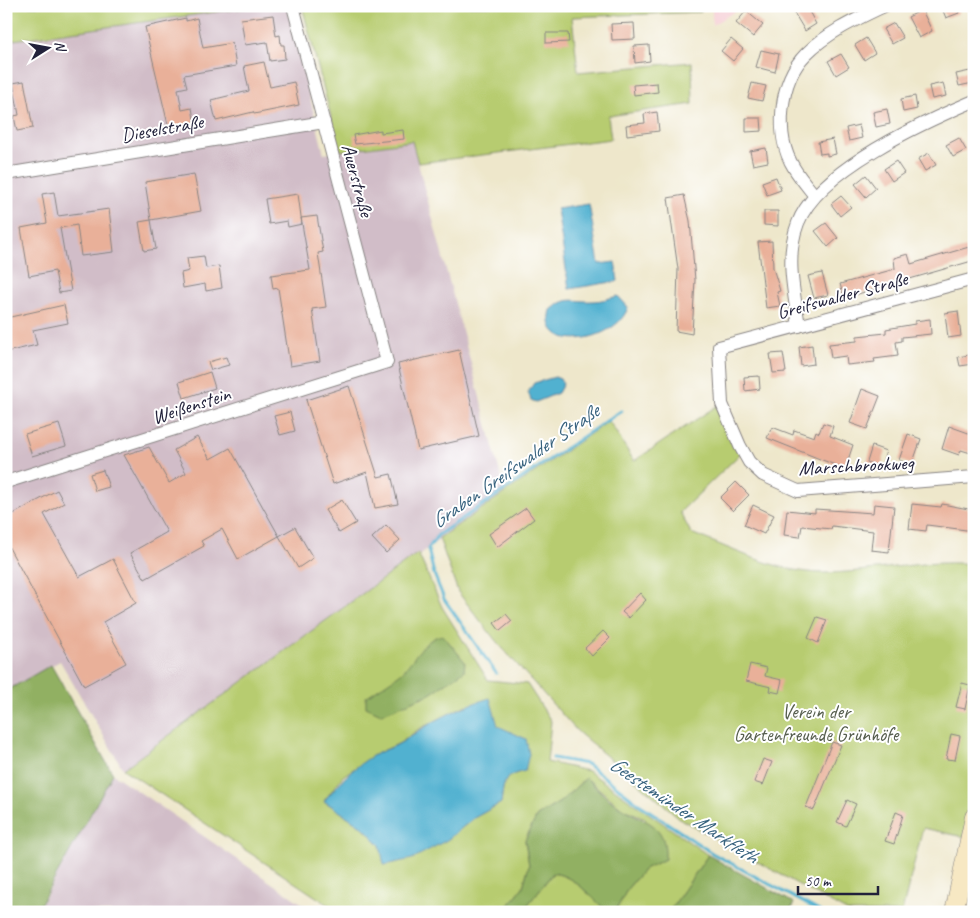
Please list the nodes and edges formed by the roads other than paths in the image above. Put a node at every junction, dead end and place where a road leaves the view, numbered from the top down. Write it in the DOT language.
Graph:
graph roads {
  1 [pos="293,6"];
  2 [pos="884,6"];
  3 [pos="974,101"];
  4 [pos="324,122"];
  5 [pos="6,174"];
  6 [pos="815,196"];
  7 [pos="974,279"];
  8 [pos="799,326"];
  9 [pos="719,347"];
  10 [pos="387,362"];
  11 [pos="974,477"];
  12 [pos="6,482"];
  13 [pos="974,817"];
  14 [pos="970,860"];
  15 [pos="954,912"];
  1 -- 4 [label="street, Auerstraße"];
  2 -- 6 [label="street"];
  3 -- 6 [label="street"];
  4 -- 5 [label="street, Dieselstraße"];
  4 -- 10 [label="street, Auerstraße"];
  6 -- 8 [label="street"];
  7 -- 8 [label="street, Greifswalder Straße"];
  8 -- 9 [label="street, Greifswalder Straße"];
  9 -- 11 [label="street, Marschbrookweg"];
  10 -- 12 [label="street, Weißenstein"];
  13 -- 14 [label="street"];
  14 -- 15 [label="street"];
}
